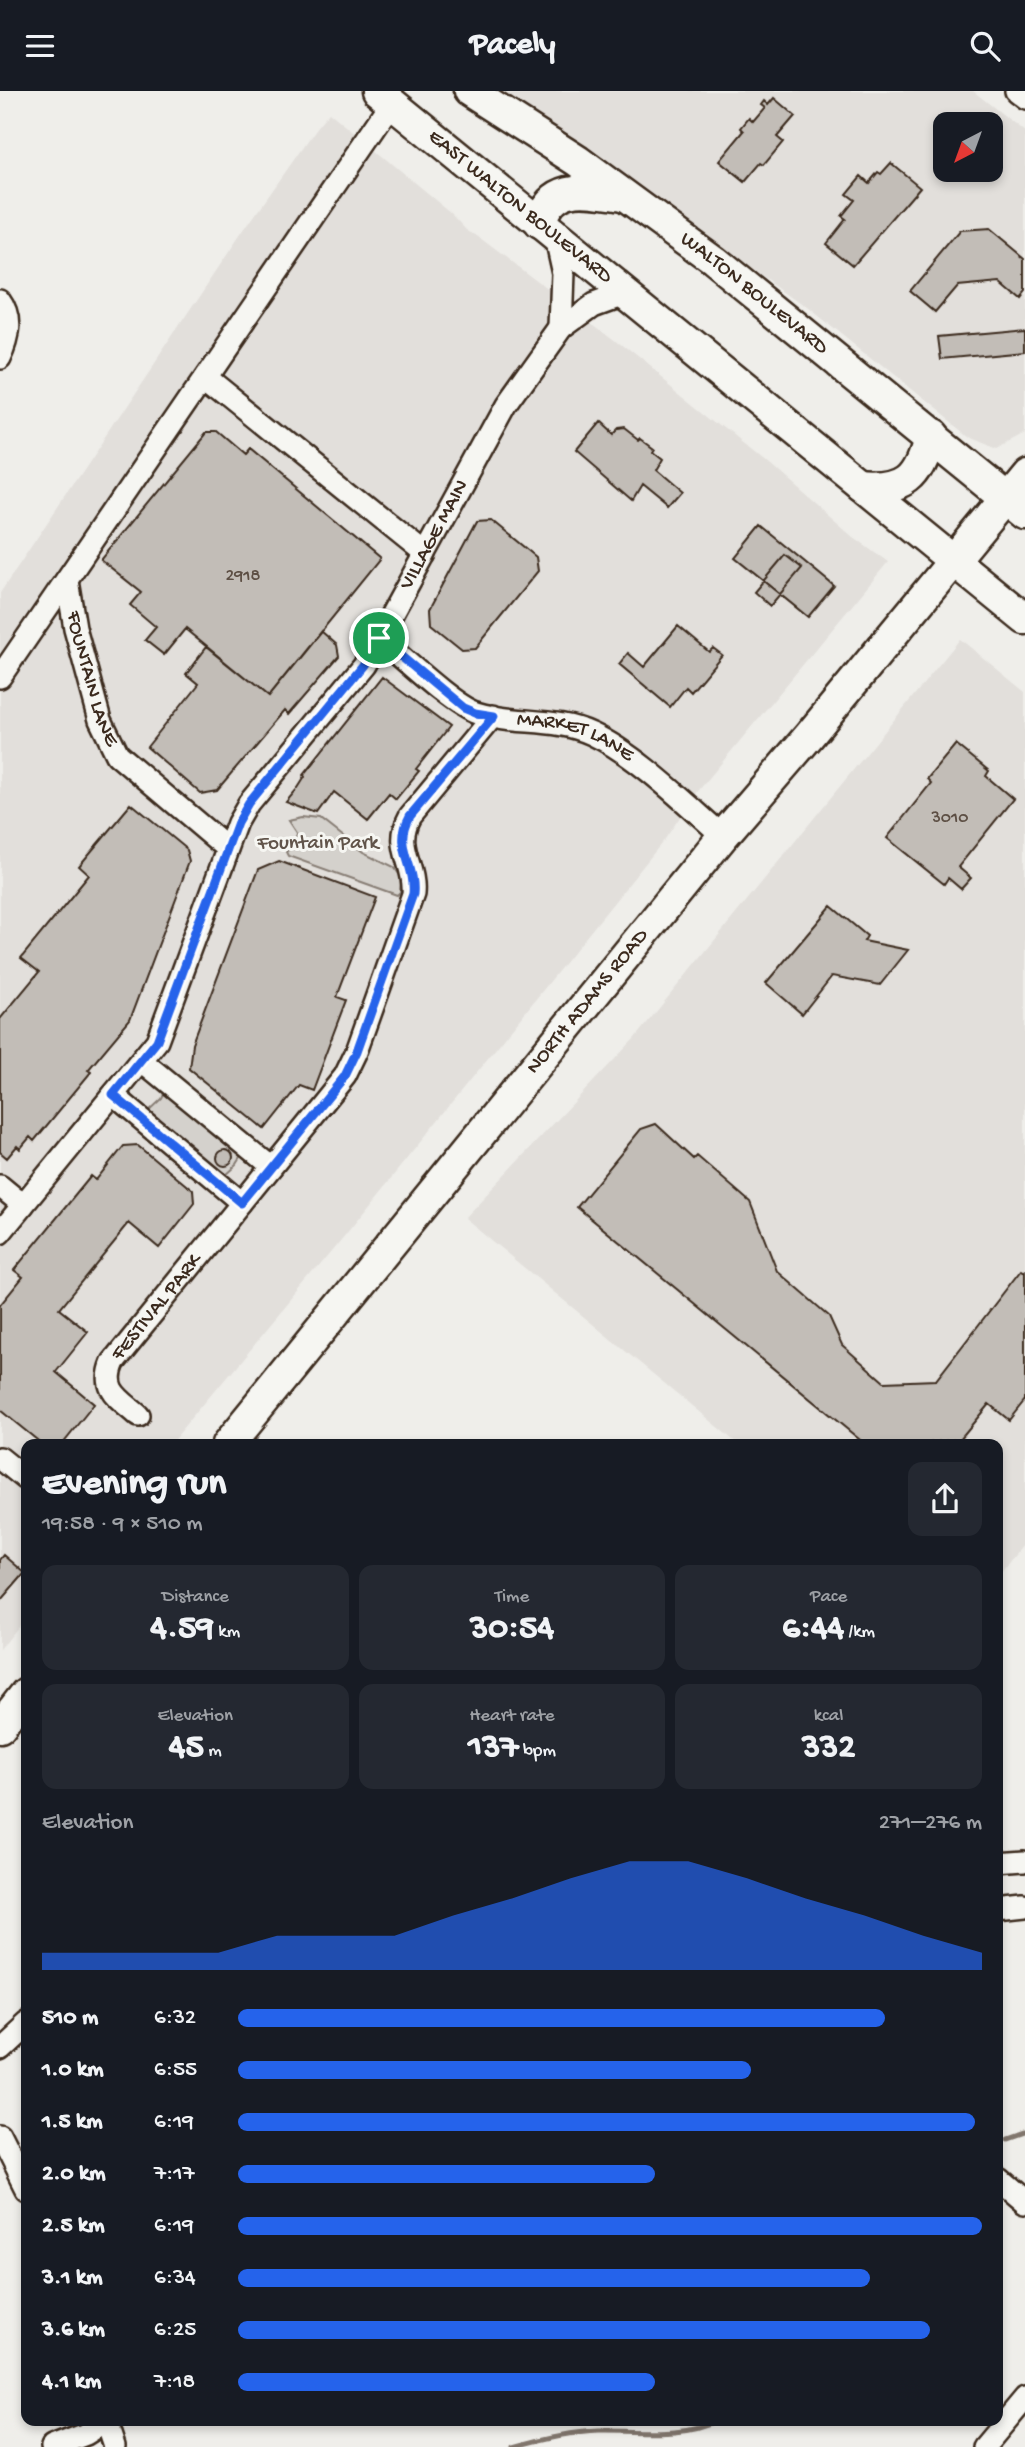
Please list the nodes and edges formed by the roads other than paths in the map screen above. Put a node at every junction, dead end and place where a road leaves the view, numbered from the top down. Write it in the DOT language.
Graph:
graph roads {
  1 [pos="469,91"];
  2 [pos="1016,91"];
  3 [pos="385,97"];
  4 [pos="1025,98"];
  5 [pos="627,195"];
  6 [pos="547,230"];
  7 [pos="631,296"];
  8 [pos="0,300"];
  9 [pos="561,328"];
  10 [pos="0,358"];
  11 [pos="206,377"];
  12 [pos="931,436"];
  13 [pos="1025,474"];
  14 [pos="863,487"];
  15 [pos="1015,505"];
  16 [pos="425,554"];
  17 [pos="953,561"];
  18 [pos="67,580"];
  19 [pos="1025,618"];
  20 [pos="379,638"];
  21 [pos="0,677"];
  22 [pos="494,716"];
  23 [pos="723,836"];
  24 [pos="228,849"];
  25 [pos="142,1061"];
  26 [pos="113,1095"];
  27 [pos="271,1167"];
  28 [pos="0,1186"];
  29 [pos="242,1203"];
  30 [pos="23,1205"];
  31 [pos="0,1233"];
  32 [pos="138,1415"];
  33 [pos="232,1439"];
  34 [pos="0,1458"];
  35 [pos="21,1475"];
  36 [pos="21,1699"];
  37 [pos="0,1726"];
  38 [pos="1025,1861"];
  39 [pos="1003,1863"];
  40 [pos="1025,1907"];
  41 [pos="1003,1909"];
  42 [pos="21,2028"];
  43 [pos="0,2047"];
  44 [pos="0,2137"];
  45 [pos="21,2179"];
  46 [pos="1003,2183"];
  47 [pos="1025,2202"];
  48 [pos="1025,2398"];
  49 [pos="1003,2424"];
  50 [pos="99,2426"];
  51 [pos="109,2426"];
  52 [pos="1002,2426"];
  53 [pos="52,2447"];
  54 [pos="115,2447"];
  55 [pos="984,2447"];
  1 -- 5 [label="main road, WALTON BOULEVARD"];
  2 -- 4 [label="street"];
  3 -- 6 [label="main road, EAST WALTON BOULEVARD"];
  3 -- 11 [label="street"];
  5 -- 6 [label="main road"];
  5 -- 12 [label="main road, WALTON BOULEVARD"];
  6 -- 7 [label="main road, EAST WALTON BOULEVARD"];
  6 -- 9 [label="street"];
  7 -- 9 [label="street, VILLAGE MAIN"];
  7 -- 14 [label="main road"];
  8 -- 10 [label="street"];
  9 -- 16 [label="street, VILLAGE MAIN"];
  11 -- 16 [label="street"];
  11 -- 18 [label="street"];
  12 -- 14 [label="main road"];
  12 -- 15 [label="main road, WALTON BOULEVARD"];
  13 -- 15 [label="main road, NORTH ADAMS ROAD"];
  14 -- 17 [label="main road"];
  15 -- 17 [label="main road, NORTH ADAMS ROAD"];
  16 -- 20 [label="street, VILLAGE MAIN"];
  17 -- 19 [label="main road"];
  17 -- 23 [label="main road, NORTH ADAMS ROAD"];
  18 -- 21 [label="street"];
  18 -- 24 [label="street, FOUNTAIN LANE"];
  20 -- 22 [label="street, MARKET LANE"];
  20 -- 24 [label="street, VILLAGE MAIN"];
  22 -- 23 [label="street, MARKET LANE"];
  22 -- 27 [label="street, FESTIVAL PARK"];
  23 -- 33 [label="main road, NORTH ADAMS ROAD"];
  24 -- 25 [label="street, VILLAGE MAIN"];
  25 -- 26 [label="street, VILLAGE MAIN"];
  25 -- 27 [label="street"];
  26 -- 29 [label="street"];
  26 -- 30 [label="street, VILLAGE MAIN"];
  27 -- 29 [label="street, FESTIVAL PARK"];
  28 -- 30 [label="street"];
  29 -- 32 [label="street, FESTIVAL PARK"];
  30 -- 31 [label="street, VILLAGE MAIN"];
  34 -- 35 [label="street"];
  36 -- 37 [label="main road"];
  38 -- 39 [label="street"];
  40 -- 41 [label="street"];
  42 -- 43 [label="street"];
  44 -- 45 [label="street"];
  46 -- 47 [label="street"];
  48 -- 49 [label="street"];
  50 -- 53 [label="street"];
  51 -- 54 [label="street"];
  52 -- 55 [label="street"];
}
